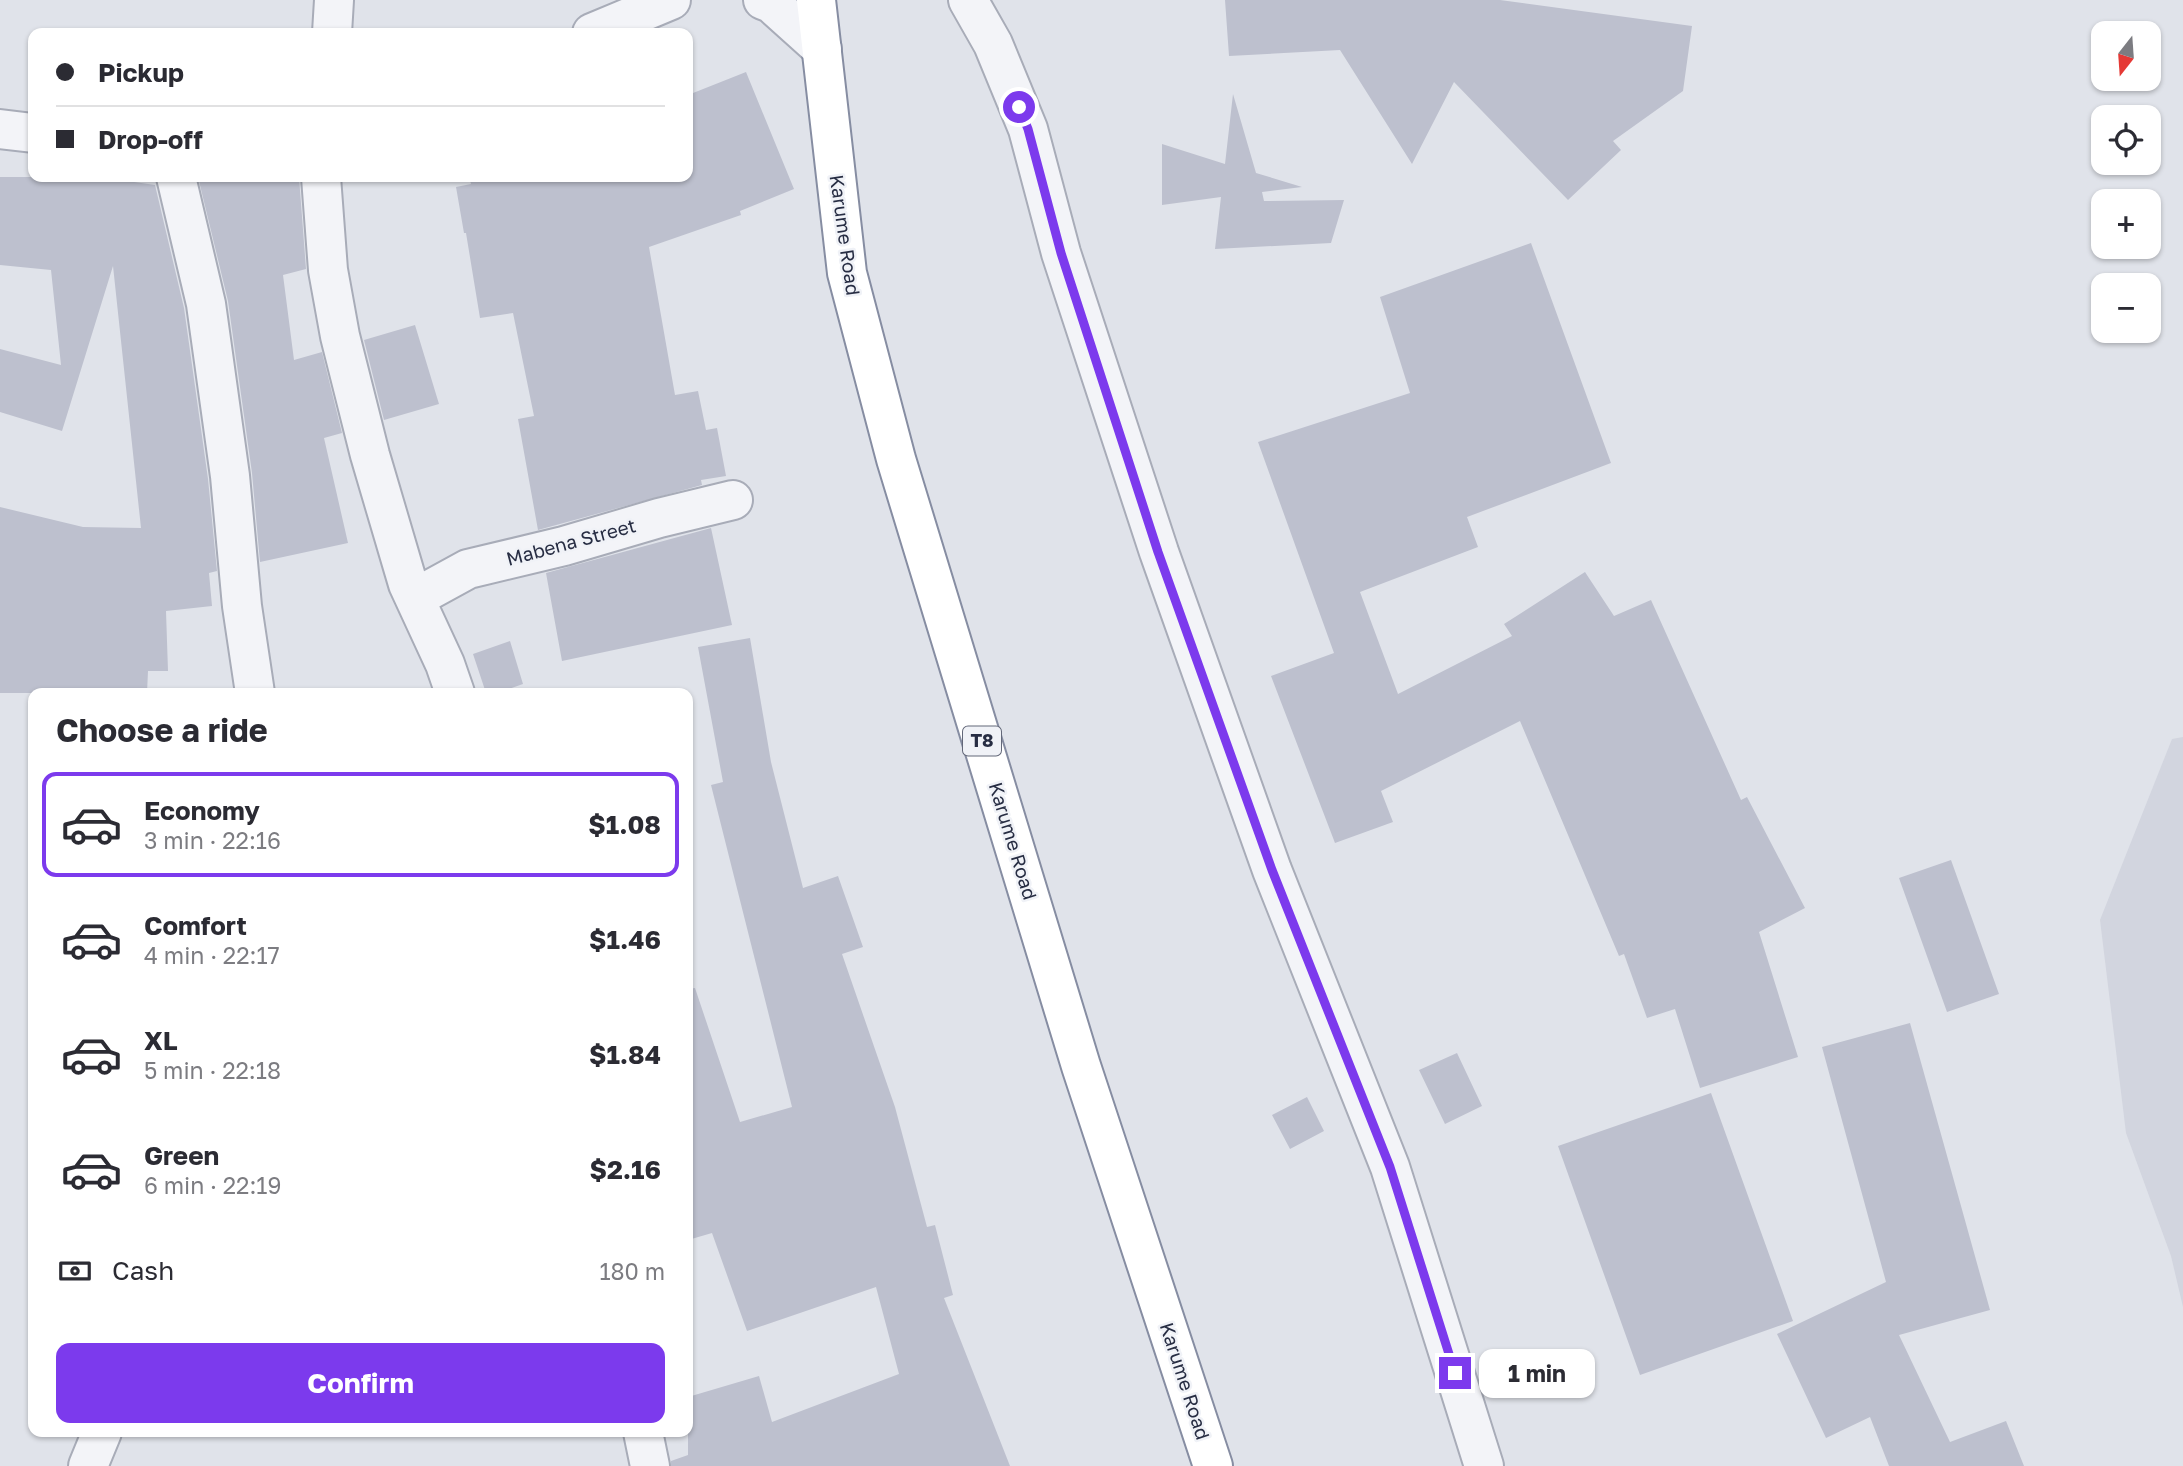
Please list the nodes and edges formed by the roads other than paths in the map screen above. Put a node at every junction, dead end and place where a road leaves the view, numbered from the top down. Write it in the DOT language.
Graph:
graph roads {
  1 [pos="334,0"];
  2 [pos="671,0"];
  3 [pos="763,0"];
  4 [pos="816,0"];
  5 [pos="968,0"];
  6 [pos="332,28"];
  7 [pos="604,28"];
  8 [pos="822,49"];
  9 [pos="0,129"];
  10 [pos="28,132"];
  11 [pos="177,182"];
  12 [pos="321,182"];
  13 [pos="733,499"];
  14 [pos="411,591"];
  15 [pos="254,688"];
  16 [pos="453,688"];
  17 [pos="100,1437"];
  18 [pos="644,1437"];
  19 [pos="88,1466"];
  20 [pos="650,1466"];
  21 [pos="1213,1466"];
  22 [pos="1484,1466"];
  1 -- 6 [label="street"];
  2 -- 7 [label="street"];
  3 -- 8 [label="street"];
  4 -- 8 [label="highway, Karume Road / T8"];
  5 -- 22 [label="street"];
  8 -- 21 [label="highway, Karume Road / T8"];
  9 -- 10 [label="street"];
  11 -- 15 [label="street"];
  12 -- 14 [label="street"];
  13 -- 14 [label="street, Mabena Street"];
  14 -- 16 [label="street"];
  17 -- 19 [label="street"];
  18 -- 20 [label="street"];
}
